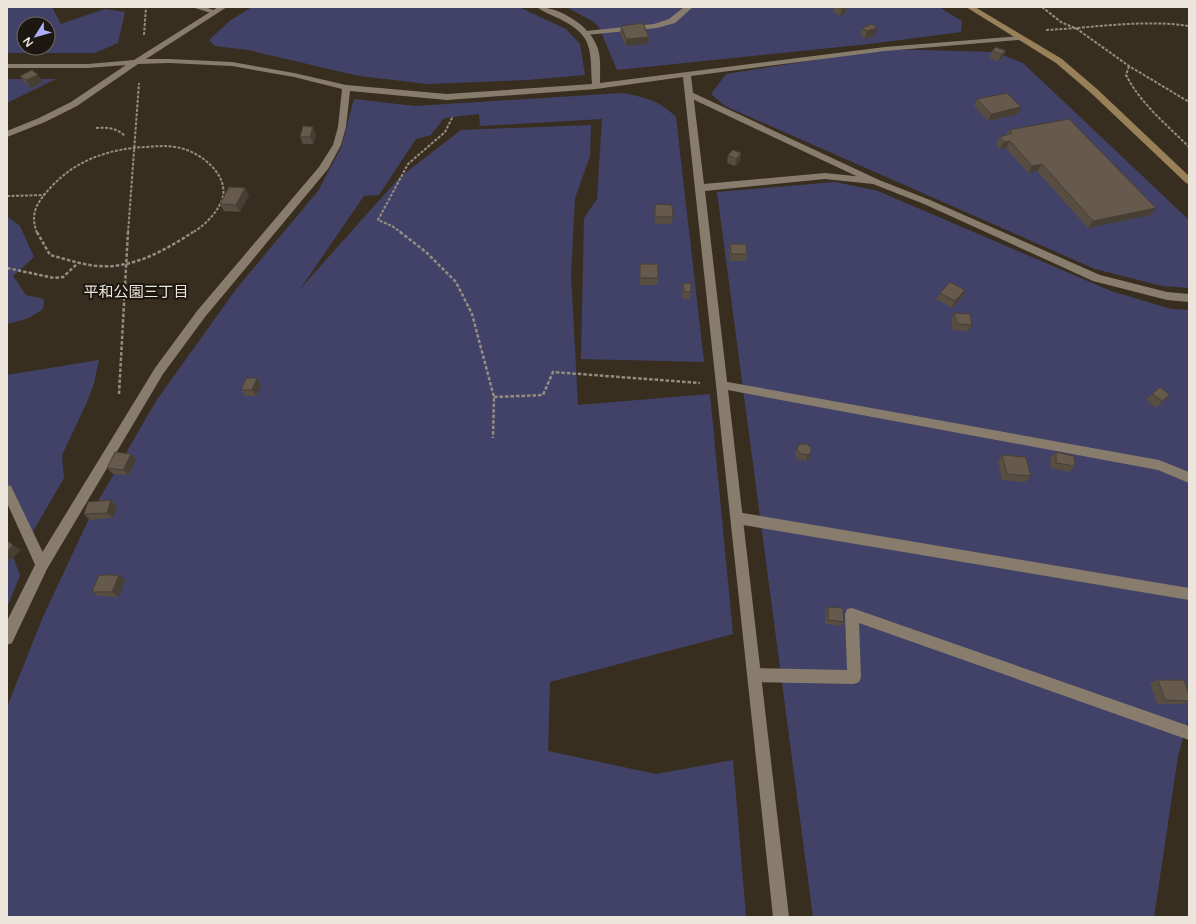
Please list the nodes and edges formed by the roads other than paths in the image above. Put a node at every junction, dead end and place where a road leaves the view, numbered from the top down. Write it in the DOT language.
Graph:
graph roads {
  1 [pos="196,7"];
  2 [pos="223,7"];
  3 [pos="541,7"];
  4 [pos="689,7"];
  5 [pos="970,7"];
  6 [pos="214,12"];
  7 [pos="586,33"];
  8 [pos="1018,38"];
  9 [pos="136,62"];
  10 [pos="7,66"];
  11 [pos="687,75"];
  12 [pos="596,86"];
  13 [pos="346,88"];
  14 [pos="689,94"];
  15 [pos="7,134"];
  16 [pos="1189,180"];
  17 [pos="874,181"];
  18 [pos="699,188"];
  19 [pos="1189,298"];
  20 [pos="722,385"];
  21 [pos="1189,478"];
  22 [pos="7,490"];
  23 [pos="737,518"];
  24 [pos="42,565"];
  25 [pos="1189,594"];
  26 [pos="7,638"];
  27 [pos="755,675"];
  28 [pos="1189,733"];
  29 [pos="781,917"];
  1 -- 6 [label="street"];
  2 -- 6 [label="street"];
  3 -- 7 [label="street"];
  4 -- 7 [label="street"];
  5 -- 8 [label="street"];
  6 -- 9 [label="street"];
  7 -- 12 [label="street"];
  8 -- 11 [label="street"];
  8 -- 16 [label="street"];
  9 -- 10 [label="street"];
  9 -- 13 [label="street"];
  9 -- 15 [label="street"];
  11 -- 12 [label="street"];
  11 -- 14 [label="street"];
  12 -- 13 [label="street"];
  13 -- 24 [label="street"];
  14 -- 17 [label="street"];
  14 -- 18 [label="street"];
  17 -- 18 [label="street"];
  17 -- 19 [label="street"];
  18 -- 20 [label="street"];
  20 -- 21 [label="street"];
  20 -- 23 [label="street"];
  22 -- 24 [label="street"];
  23 -- 25 [label="street"];
  23 -- 27 [label="street"];
  24 -- 26 [label="street"];
  27 -- 28 [label="street"];
  27 -- 29 [label="street"];
}
